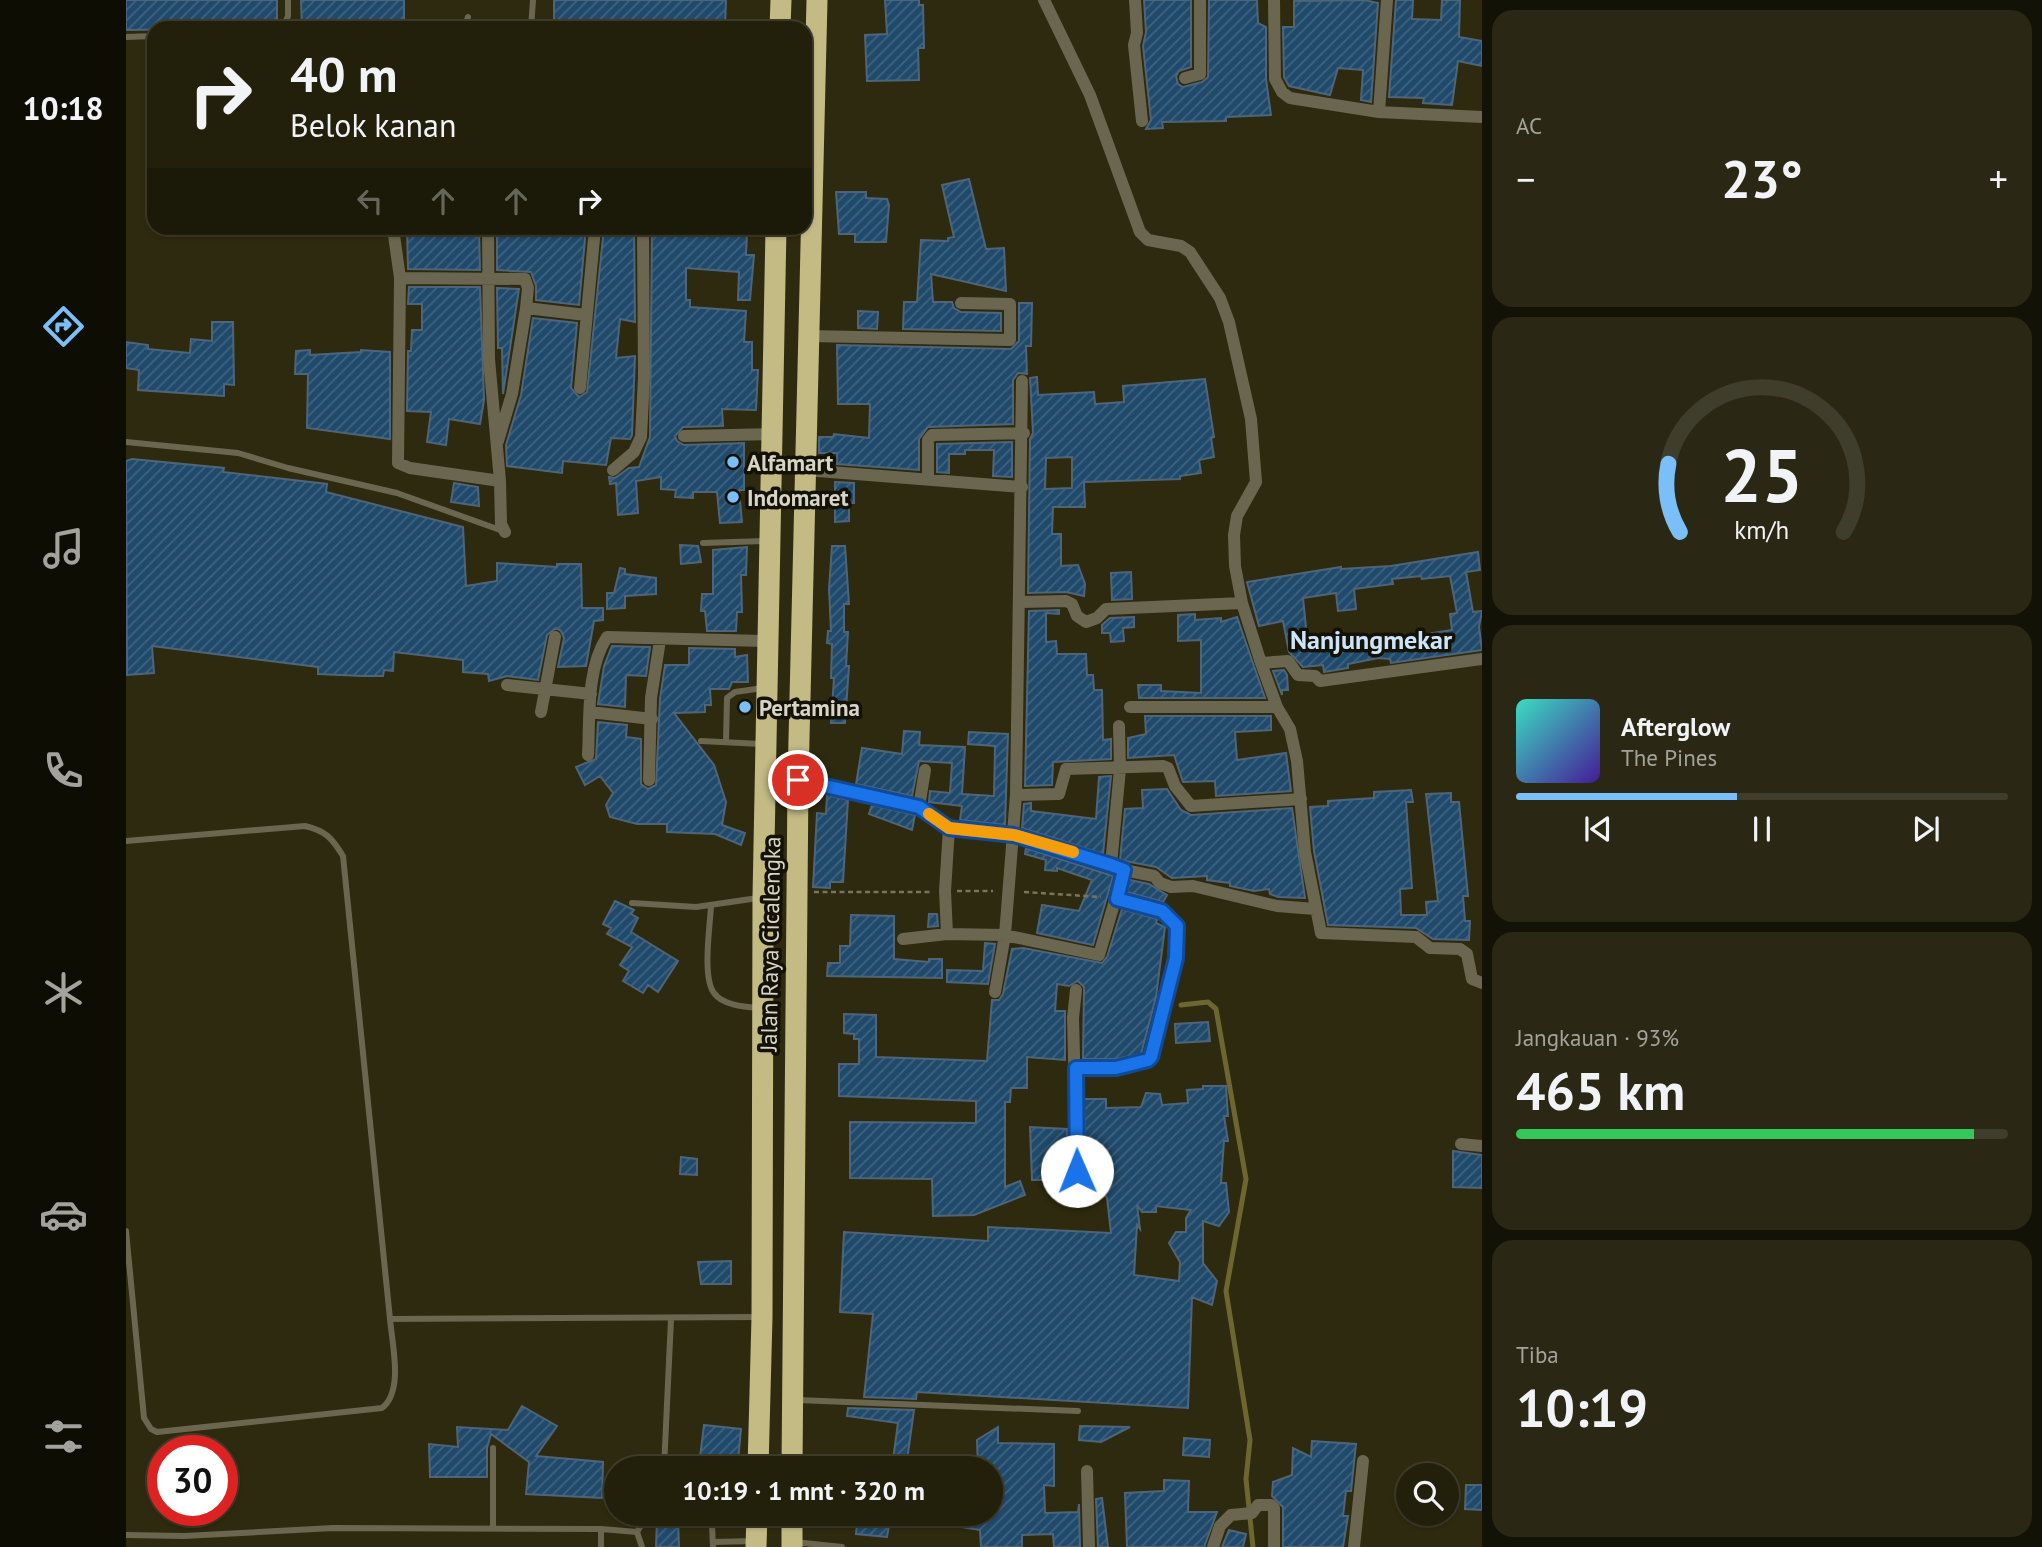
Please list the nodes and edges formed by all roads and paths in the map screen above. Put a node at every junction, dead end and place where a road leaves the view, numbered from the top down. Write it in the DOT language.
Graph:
graph roads {
  1 [pos="288,0"];
  2 [pos="533,0"];
  3 [pos="781,0"];
  4 [pos="817,0"];
  5 [pos="1044,0"];
  6 [pos="1135,0"];
  7 [pos="1200,0"];
  8 [pos="1274,0"];
  9 [pos="1387,0"];
  10 [pos="468,18"];
  11 [pos="286,21"];
  12 [pos="467,21"];
  13 [pos="532,21"];
  14 [pos="780,21"];
  15 [pos="147,36"];
  16 [pos="126,37"];
  17 [pos="1185,78"];
  18 [pos="1379,112"];
  19 [pos="1482,117"];
  20 [pos="1142,121"];
  21 [pos="812,187"];
  22 [pos="394,235"];
  23 [pos="488,235"];
  24 [pos="594,235"];
  25 [pos="643,235"];
  26 [pos="776,235"];
  27 [pos="811,235"];
  28 [pos="400,278"];
  29 [pos="489,278"];
  30 [pos="961,303"];
  31 [pos="526,308"];
  32 [pos="586,316"];
  33 [pos="808,336"];
  34 [pos="1022,381"];
  35 [pos="580,388"];
  36 [pos="1024,433"];
  37 [pos="772,434"];
  38 [pos="684,436"];
  39 [pos="127,442"];
  40 [pos="495,449"];
  41 [pos="613,470"];
  42 [pos="805,470"];
  43 [pos="928,479"];
  44 [pos="500,481"];
  45 [pos="1022,487"];
  46 [pos="505,532"];
  47 [pos="769,541"];
  48 [pos="703,543"];
  49 [pos="1020,602"];
  50 [pos="1242,603"];
  51 [pos="555,637"];
  52 [pos="660,640"];
  53 [pos="768,641"];
  54 [pos="1482,659"];
  55 [pos="1261,663"];
  56 [pos="507,685"];
  57 [pos="767,687"];
  58 [pos="545,690"];
  59 [pos="591,694"];
  60 [pos="1130,707"];
  61 [pos="1277,707"];
  62 [pos="541,712"];
  63 [pos="590,712"];
  64 [pos="652,719"];
  65 [pos="1119,726"];
  66 [pos="701,741"];
  67 [pos="726,741"];
  68 [pos="766,744"];
  69 [pos="588,755"];
  70 [pos="1120,769"];
  71 [pos="925,771"];
  72 [pos="649,780"];
  73 [pos="798,780"];
  74 [pos="1016,795"];
  75 [pos="1301,799"];
  76 [pos="919,807"];
  77 [pos="949,828"];
  78 [pos="1014,835"];
  79 [pos="126,841"];
  80 [pos="1118,867"];
  81 [pos="763,897"];
  82 [pos="1117,899"];
  83 [pos="632,903"];
  84 [pos="711,906"];
  85 [pos="1315,909"];
  86 [pos="947,934"];
  87 [pos="1005,935"];
  88 [pos="903,939"];
  89 [pos="1482,983"];
  90 [pos="1076,990"];
  91 [pos="995,992"];
  92 [pos="761,1008"];
  93 [pos="1076,1068"];
  94 [pos="1461,1144"];
  95 [pos="1482,1146"];
  96 [pos="1077,1171"];
  97 [pos="126,1231"];
  98 [pos="127,1247"];
  99 [pos="762,1317"];
  100 [pos="390,1319"];
  101 [pos="671,1319"];
  102 [pos="791,1399"];
  103 [pos="1078,1410"];
  104 [pos="493,1447"];
  105 [pos="665,1456"];
  106 [pos="758,1456"];
  107 [pos="792,1456"];
  108 [pos="1363,1461"];
  109 [pos="1087,1471"];
  110 [pos="640,1526"];
  111 [pos="712,1526"];
  112 [pos="757,1526"];
  113 [pos="792,1526"];
  114 [pos="493,1528"];
  115 [pos="601,1529"];
  116 [pos="637,1532"];
  117 [pos="126,1535"];
  118 [pos="713,1544"];
  119 [pos="756,1544"];
  120 [pos="792,1544"];
  121 [pos="601,1547"];
  122 [pos="642,1547"];
  123 [pos="842,1547"];
  124 [pos="1089,1547"];
  125 [pos="1213,1547"];
  126 [pos="1274,1547"];
  127 [pos="1354,1547"];
  1 -- 11 [label="lane"];
  2 -- 13 [label="lane"];
  3 -- 14 [label="highway"];
  4 -- 21 [label="highway, Jalan Raya Cicalengka"];
  5 -- 50 [label="street"];
  6 -- 20 [label="street"];
  7 -- 17 [label="street"];
  8 -- 18 [label="street"];
  9 -- 18 [label="street"];
  10 -- 12 [label="lane"];
  15 -- 16 [label="lane"];
  18 -- 19 [label="street"];
  22 -- 28 [label="street"];
  23 -- 29 [label="street"];
  24 -- 32 [label="street"];
  25 -- 41 [label="street"];
  26 -- 37 [label="highway, Jalan Raya Cicalengka"];
  27 -- 33 [label="highway, Jalan Raya Cicalengka"];
  28 -- 29 [label="street"];
  28 -- 44 [label="street"];
  29 -- 31 [label="street"];
  29 -- 40 [label="street"];
  30 -- 33 [label="street"];
  31 -- 32 [label="street"];
  31 -- 40 [label="street"];
  32 -- 35 [label="street"];
  33 -- 42 [label="highway, Jalan Raya Cicalengka"];
  34 -- 36 [label="street"];
  36 -- 43 [label="street"];
  36 -- 45 [label="street"];
  37 -- 38 [label="street"];
  37 -- 47 [label="highway, Jalan Raya Cicalengka"];
  39 -- 46 [label="lane"];
  40 -- 44 [label="street"];
  42 -- 43 [label="street"];
  42 -- 73 [label="highway, Jalan Raya Cicalengka"];
  43 -- 45 [label="street"];
  44 -- 46 [label="street"];
  45 -- 49 [label="street"];
  47 -- 48 [label="lane"];
  47 -- 53 [label="highway, Jalan Raya Cicalengka"];
  49 -- 50 [label="street"];
  49 -- 74 [label="street"];
  50 -- 55 [label="street"];
  51 -- 58 [label="street"];
  52 -- 53 [label="street"];
  52 -- 59 [label="street"];
  52 -- 64 [label="street"];
  53 -- 57 [label="highway, Jalan Raya Cicalengka"];
  54 -- 55 [label="street"];
  55 -- 61 [label="street"];
  56 -- 58 [label="street"];
  57 -- 67 [label="lane"];
  57 -- 68 [label="highway, Jalan Raya Cicalengka"];
  58 -- 59 [label="street"];
  58 -- 62 [label="street"];
  59 -- 63 [label="street"];
  60 -- 61 [label="street"];
  61 -- 75 [label="street"];
  63 -- 64 [label="street"];
  63 -- 69 [label="street"];
  64 -- 72 [label="street"];
  65 -- 70 [label="street"];
  66 -- 67 [label="lane"];
  67 -- 68 [label="lane"];
  68 -- 81 [label="highway, Jalan Raya Cicalengka"];
  70 -- 74 [label="street"];
  70 -- 75 [label="street"];
  70 -- 80 [label="street"];
  71 -- 76 [label="street"];
  73 -- 76 [label="street"];
  73 -- 102 [label="highway, Jalan Raya Cicalengka"];
  74 -- 78 [label="street"];
  75 -- 85 [label="street"];
  76 -- 77 [label="street"];
  77 -- 78 [label="street"];
  77 -- 86 [label="street"];
  78 -- 80 [label="street"];
  78 -- 87 [label="street"];
  79 -- 100 [label="lane"];
  80 -- 82 [label="street"];
  80 -- 85 [label="street"];
  81 -- 84 [label="lane"];
  81 -- 92 [label="highway, Jalan Raya Cicalengka"];
  82 -- 87 [label="street"];
  82 -- 93 [label="street"];
  83 -- 84 [label="lane"];
  84 -- 92 [label="lane"];
  85 -- 89 [label="street"];
  86 -- 87 [label="street"];
  86 -- 88 [label="street"];
  87 -- 91 [label="street"];
  90 -- 93 [label="street"];
  92 -- 99 [label="highway, Jalan Raya Cicalengka"];
  93 -- 96 [label="street"];
  94 -- 95 [label="street"];
  97 -- 98 [label="lane"];
  98 -- 100 [label="lane"];
  99 -- 101 [label="lane"];
  99 -- 106 [label="highway, Jalan Raya Cicalengka"];
  100 -- 101 [label="lane"];
  101 -- 105 [label="lane"];
  102 -- 103 [label="lane"];
  102 -- 107 [label="highway, Jalan Raya Cicalengka"];
  104 -- 114 [label="lane"];
  108 -- 127 [label="street"];
  109 -- 124 [label="street"];
  110 -- 116 [label="lane"];
  111 -- 118 [label="lane"];
  112 -- 119 [label="highway"];
  113 -- 120 [label="highway"];
  114 -- 115 [label="lane"];
  114 -- 117 [label="lane"];
  115 -- 116 [label="lane"];
  115 -- 121 [label="lane"];
  116 -- 122 [label="lane"];
  118 -- 119 [label="lane"];
  120 -- 123 [label="lane"];
  125 -- 126 [label="street"];
}
